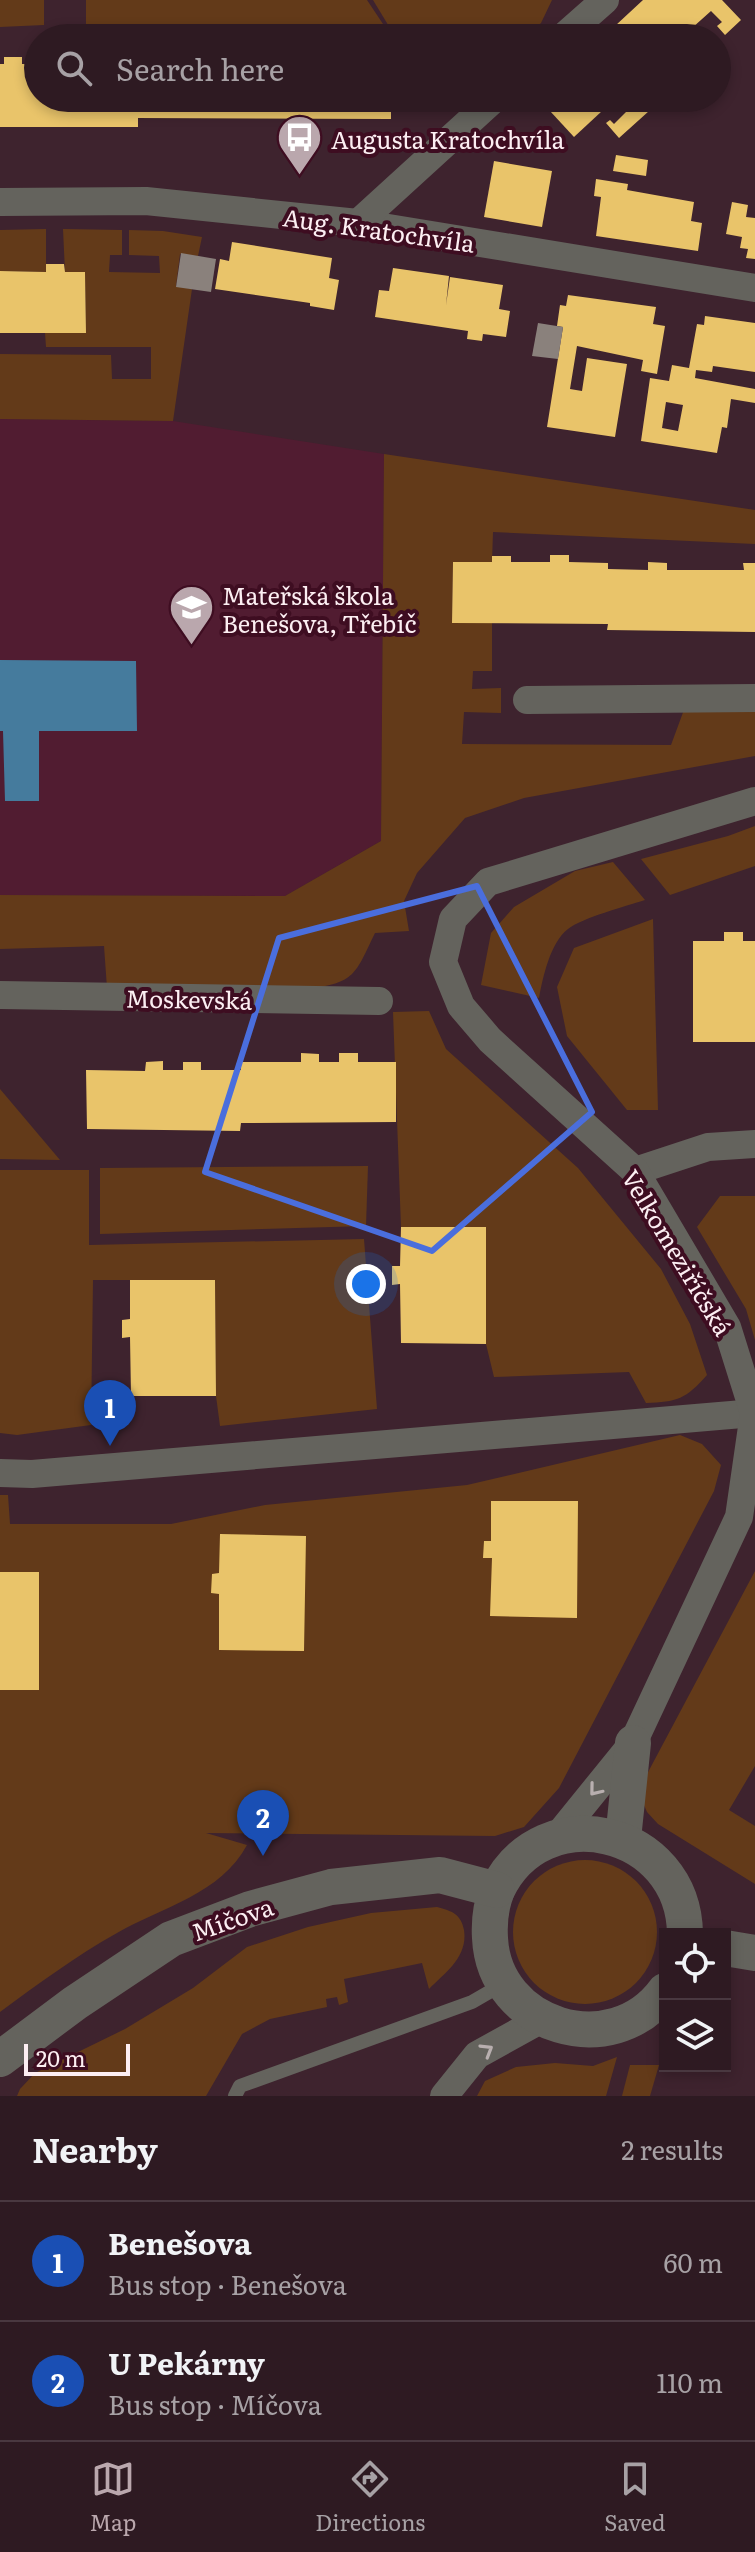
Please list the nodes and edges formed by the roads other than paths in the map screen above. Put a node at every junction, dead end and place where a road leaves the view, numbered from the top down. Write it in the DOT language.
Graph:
graph roads {
  1 [pos="592,5"];
  2 [pos="575,24"];
  3 [pos="480,112"];
  4 [pos="0,202"];
  5 [pos="358,223"];
  6 [pos="755,288"];
  7 [pos="755,698"];
  8 [pos="527,700"];
  9 [pos="755,801"];
  10 [pos="0,995"];
  11 [pos="379,1001"];
  12 [pos="755,1144"];
  13 [pos="635,1171"];
  14 [pos="754,1413"];
  15 [pos="0,1473"];
  16 [pos="633,1743"];
  17 [pos="556,1838"];
  18 [pos="623,1839"];
  19 [pos="497,1890"];
  20 [pos="685,1928"];
  21 [pos="731,1949"];
  22 [pos="755,1953"];
  23 [pos="503,1984"];
  24 [pos="659,2000"];
  25 [pos="542,2019"];
  26 [pos="0,2059"];
  27 [pos="235,2096"];
  28 [pos="444,2096"];
  1 -- 2 [label="street"];
  3 -- 5 [label="street"];
  4 -- 5 [label="street, Aug. Kratochvíla"];
  5 -- 6 [label="street, Aug. Kratochvíla"];
  7 -- 8 [label="street"];
  9 -- 13 [label="street, Velkomeziříčská"];
  10 -- 11 [label="street, Moskevská"];
  12 -- 13 [label="street"];
  13 -- 14 [label="street, Velkomeziříčská"];
  14 -- 15 [label="street"];
  14 -- 16 [label="street, Velkomeziříčská"];
  16 -- 17 [label="street, Velkomeziříčská, one-way"];
  16 -- 18 [label="street"];
  17 -- 18 [label="street, Velkomeziříčská"];
  17 -- 19 [label="street, Velkomeziříčská"];
  18 -- 20 [label="street, Velkomeziříčská"];
  19 -- 23 [label="street, Velkomeziříčská"];
  19 -- 26 [label="street, Míčova"];
  21 -- 22 [label="street"];
  23 -- 25 [label="street, Velkomeziříčská"];
  23 -- 27 [label="lane"];
  24 -- 25 [label="street, Velkomeziříčská"];
  28 -- 25 [label="street, one-way"];
}
